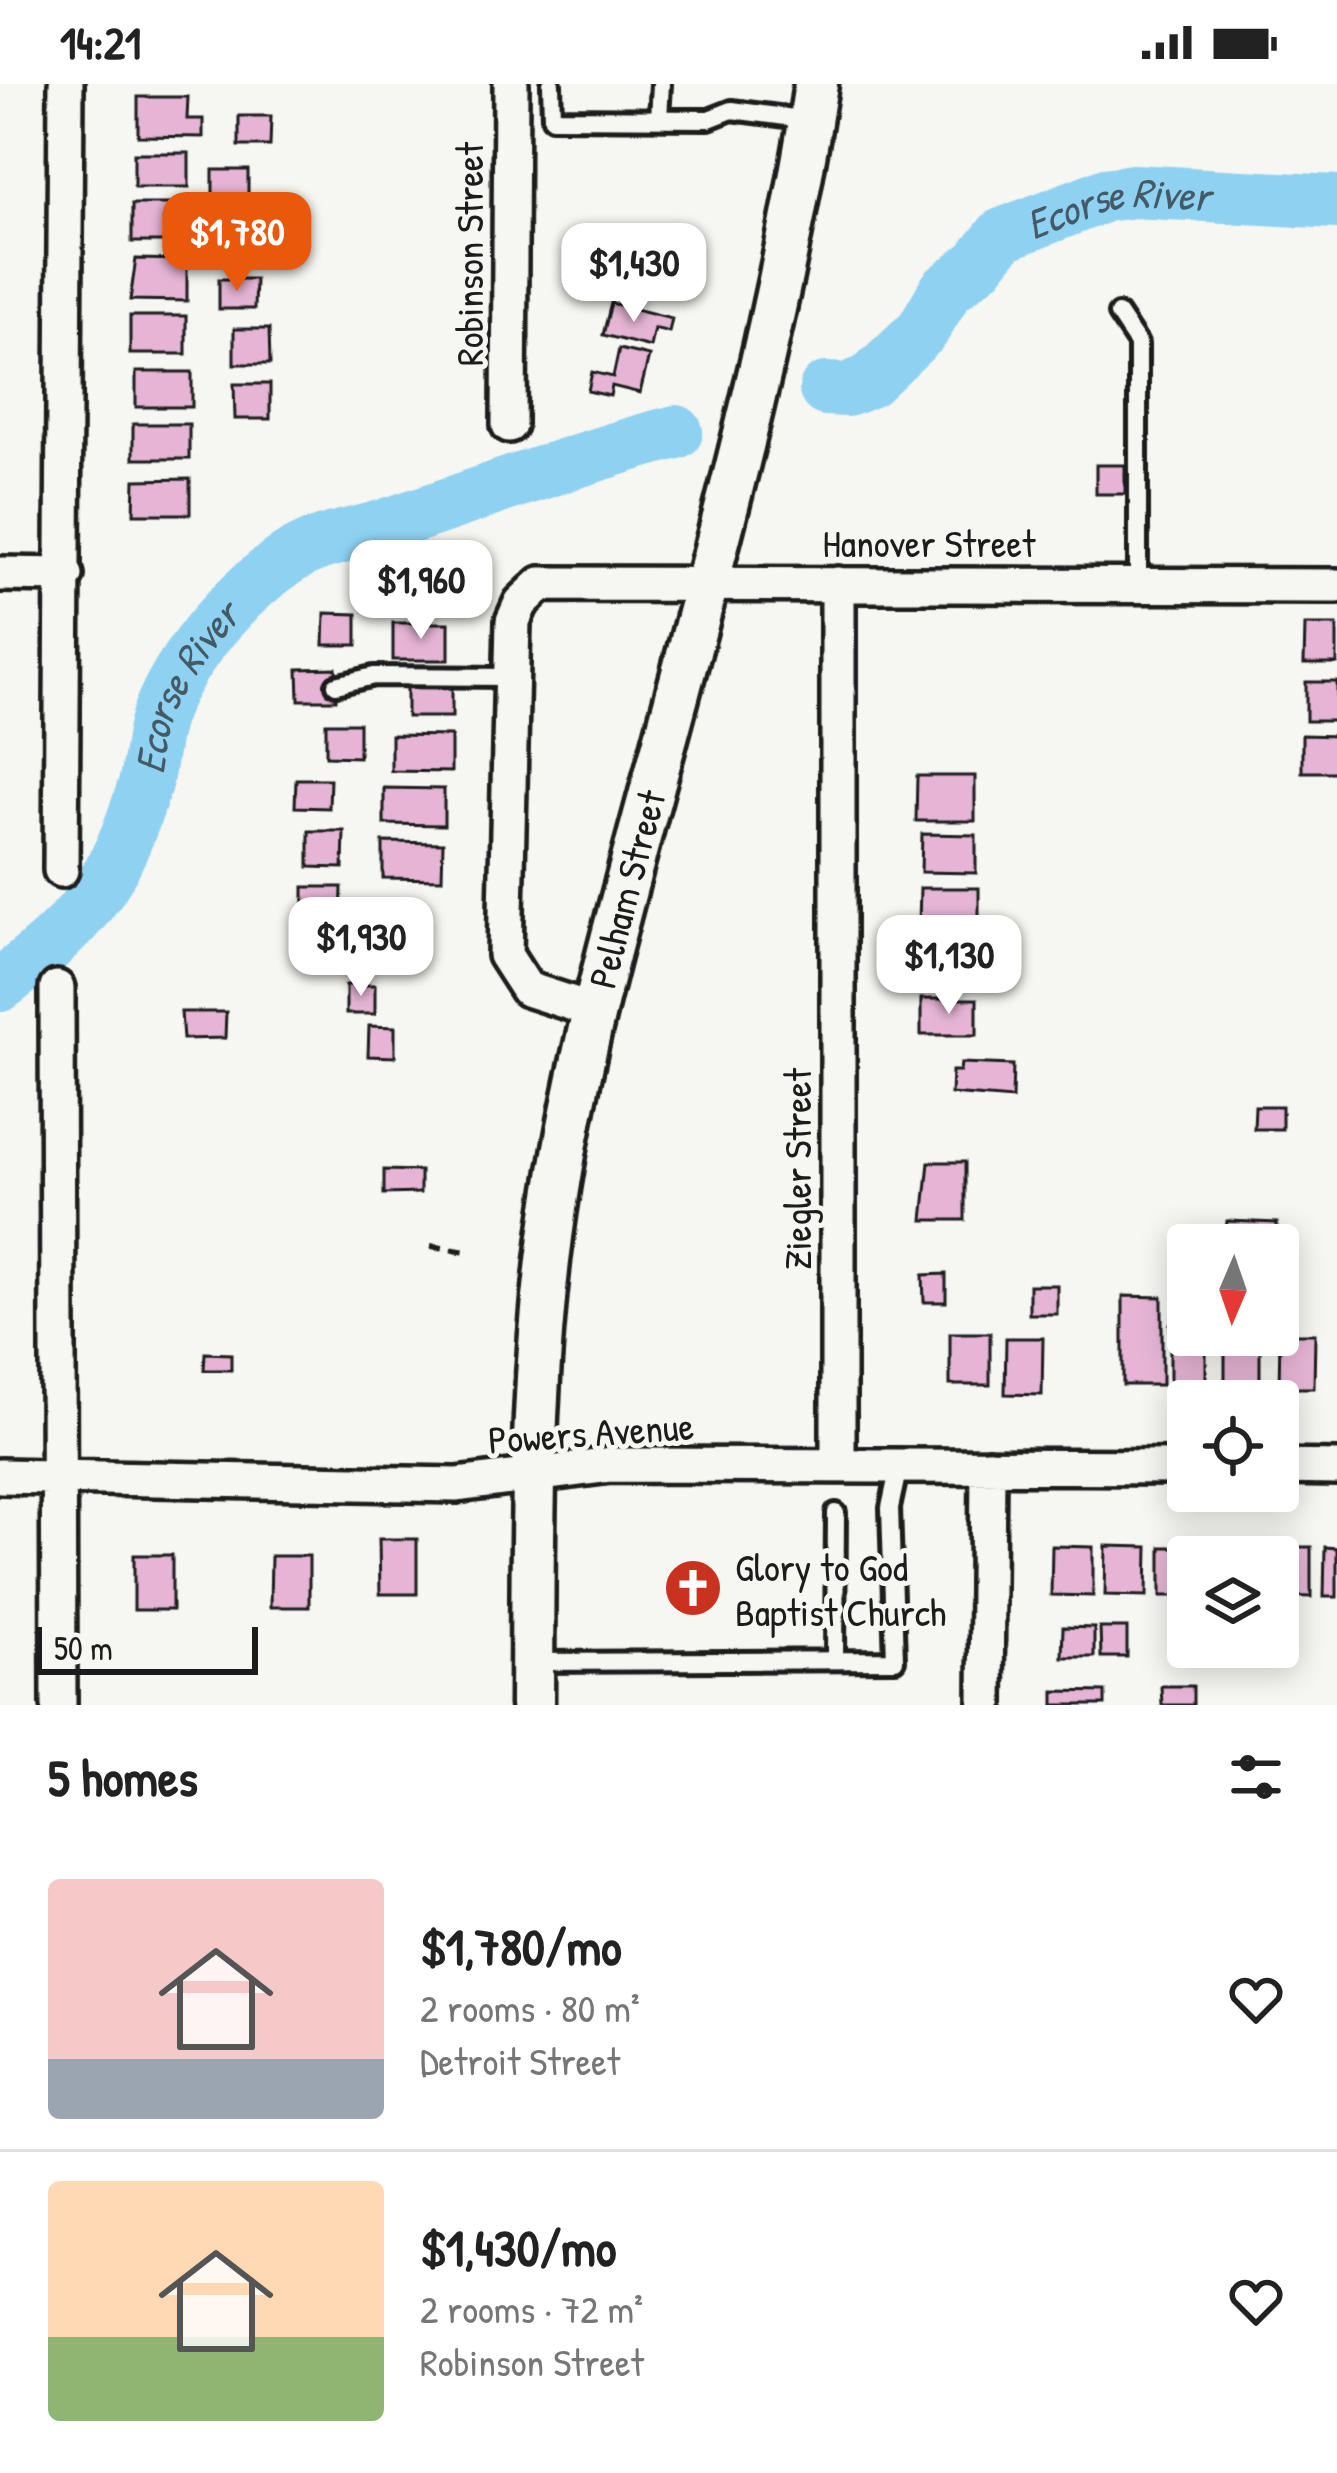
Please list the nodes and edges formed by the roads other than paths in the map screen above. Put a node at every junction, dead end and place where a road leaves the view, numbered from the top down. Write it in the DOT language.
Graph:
graph roads {
  1 [pos="66,84"];
  2 [pos="511,84"];
  3 [pos="551,84"];
  4 [pos="661,84"];
  5 [pos="813,102"];
  6 [pos="659,118"];
  7 [pos="1118,314"];
  8 [pos="509,425"];
  9 [pos="0,574"];
  10 [pos="66,575"];
  11 [pos="707,582"];
  12 [pos="838,584"];
  13 [pos="1138,584"];
  14 [pos="1337,586"];
  15 [pos="512,676"];
  16 [pos="336,686"];
  17 [pos="61,870"];
  18 [pos="58,988"];
  19 [pos="595,1011"];
  20 [pos="838,1466"];
  21 [pos="899,1466"];
  22 [pos="988,1466"];
  23 [pos="1167,1467"];
  24 [pos="1299,1467"];
  25 [pos="1337,1468"];
  26 [pos="533,1473"];
  27 [pos="0,1476"];
  28 [pos="62,1478"];
  29 [pos="836,1513"];
  30 [pos="835,1658"];
  31 [pos="532,1662"];
  32 [pos="59,1705"];
  33 [pos="532,1705"];
  34 [pos="986,1705"];
  1 -- 10 [label="street"];
  2 -- 8 [label="street, Robinson Street"];
  3 -- 6 [label="lane"];
  4 -- 6 [label="lane"];
  5 -- 6 [label="lane"];
  5 -- 11 [label="street, Pelham Street"];
  7 -- 13 [label="lane"];
  9 -- 10 [label="street"];
  10 -- 17 [label="street"];
  11 -- 12 [label="street, Hanover Street"];
  11 -- 15 [label="street, Hanover Street"];
  11 -- 19 [label="street, Pelham Street"];
  12 -- 13 [label="street, Hanover Street"];
  12 -- 20 [label="street, Ziegler Street"];
  13 -- 14 [label="street, Hanover Street"];
  15 -- 16 [label="lane"];
  15 -- 19 [label="street"];
  18 -- 28 [label="street"];
  19 -- 26 [label="street, Pelham Street"];
  20 -- 21 [label="street, Powers Avenue"];
  20 -- 26 [label="street, Powers Avenue"];
  21 -- 22 [label="street, Powers Avenue"];
  21 -- 30 [label="lane"];
  22 -- 23 [label="street, Powers Avenue"];
  22 -- 34 [label="street"];
  24 -- 25 [label="street"];
  26 -- 28 [label="street, Powers Avenue"];
  26 -- 31 [label="street, Pelham Street"];
  27 -- 28 [label="street, Powers Avenue"];
  28 -- 32 [label="street"];
  29 -- 30 [label="lane"];
  30 -- 31 [label="lane"];
  31 -- 33 [label="street, Pelham Street"];
}
